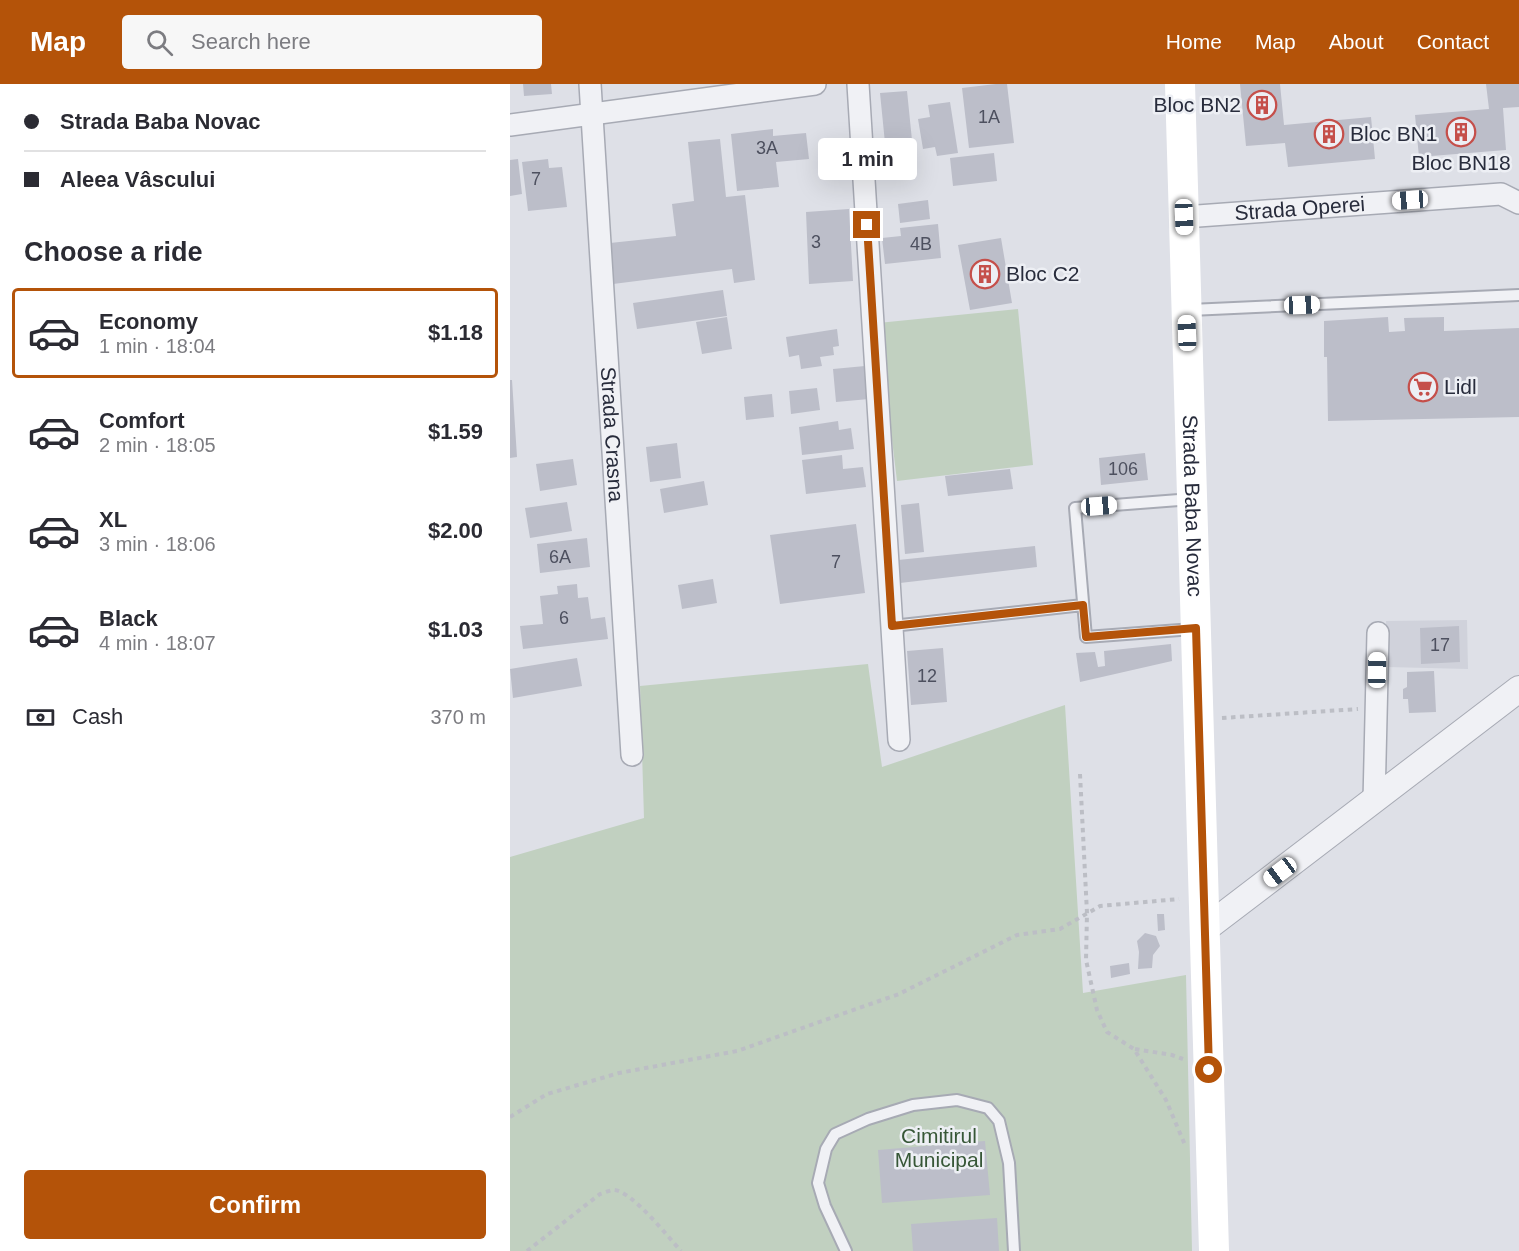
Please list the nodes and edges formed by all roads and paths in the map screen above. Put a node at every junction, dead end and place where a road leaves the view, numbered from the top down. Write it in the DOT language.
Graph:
graph roads {
  1 [pos="590,84"];
  2 [pos="815,84"];
  3 [pos="858,84"];
  4 [pos="1180,84"];
  5 [pos="591,114"];
  6 [pos="510,125"];
  7 [pos="1519,203"];
  8 [pos="1184,217"];
  9 [pos="1519,295"];
  10 [pos="1186,310"];
  11 [pos="1192,499"];
  12 [pos="1083,605"];
  13 [pos="892,626"];
  14 [pos="1196,628"];
  15 [pos="1378,633"];
  16 [pos="1519,689"];
  17 [pos="1377,708"];
  18 [pos="1198,720"];
  19 [pos="900,740"];
  20 [pos="632,755"];
  21 [pos="1080,774"];
  22 [pos="1374,801"];
  23 [pos="1203,897"];
  24 [pos="1087,913"];
  25 [pos="1205,929"];
  26 [pos="1134,1049"];
  27 [pos="1209,1070"];
  28 [pos="510,1118"];
  29 [pos="1187,1150"];
  30 [pos="527,1251"];
  31 [pos="681,1251"];
  32 [pos="846,1251"];
  33 [pos="1014,1251"];
  34 [pos="1214,1251"];
  1 -- 5 [label="street, Strada Crasna"];
  2 -- 5 [label="street"];
  3 -- 13 [label="street"];
  4 -- 8 [label="main road, Strada Baba Novac"];
  5 -- 6 [label="street"];
  5 -- 20 [label="street, Strada Crasna"];
  7 -- 8 [label="street, Strada Operei"];
  8 -- 10 [label="main road, Strada Baba Novac"];
  9 -- 10 [label="lane"];
  10 -- 11 [label="main road, Strada Baba Novac"];
  11 -- 12 [label="lane"];
  11 -- 14 [label="main road, Strada Baba Novac"];
  12 -- 13 [label="lane"];
  12 -- 14 [label="lane"];
  13 -- 19 [label="street"];
  14 -- 18 [label="main road, Strada Baba Novac"];
  15 -- 17 [label="street"];
  16 -- 22 [label="street"];
  17 -- 18 [label="path"];
  17 -- 22 [label="street"];
  18 -- 23 [label="main road, Strada Baba Novac"];
  21 -- 24 [label="path"];
  22 -- 25 [label="street"];
  23 -- 24 [label="path"];
  23 -- 25 [label="main road, Strada Baba Novac"];
  24 -- 26 [label="path"];
  24 -- 28 [label="path"];
  25 -- 27 [label="main road, Strada Baba Novac"];
  26 -- 27 [label="path"];
  26 -- 29 [label="path"];
  27 -- 34 [label="main road, Strada Baba Novac"];
  30 -- 31 [label="path"];
  32 -- 33 [label="lane"];
}
